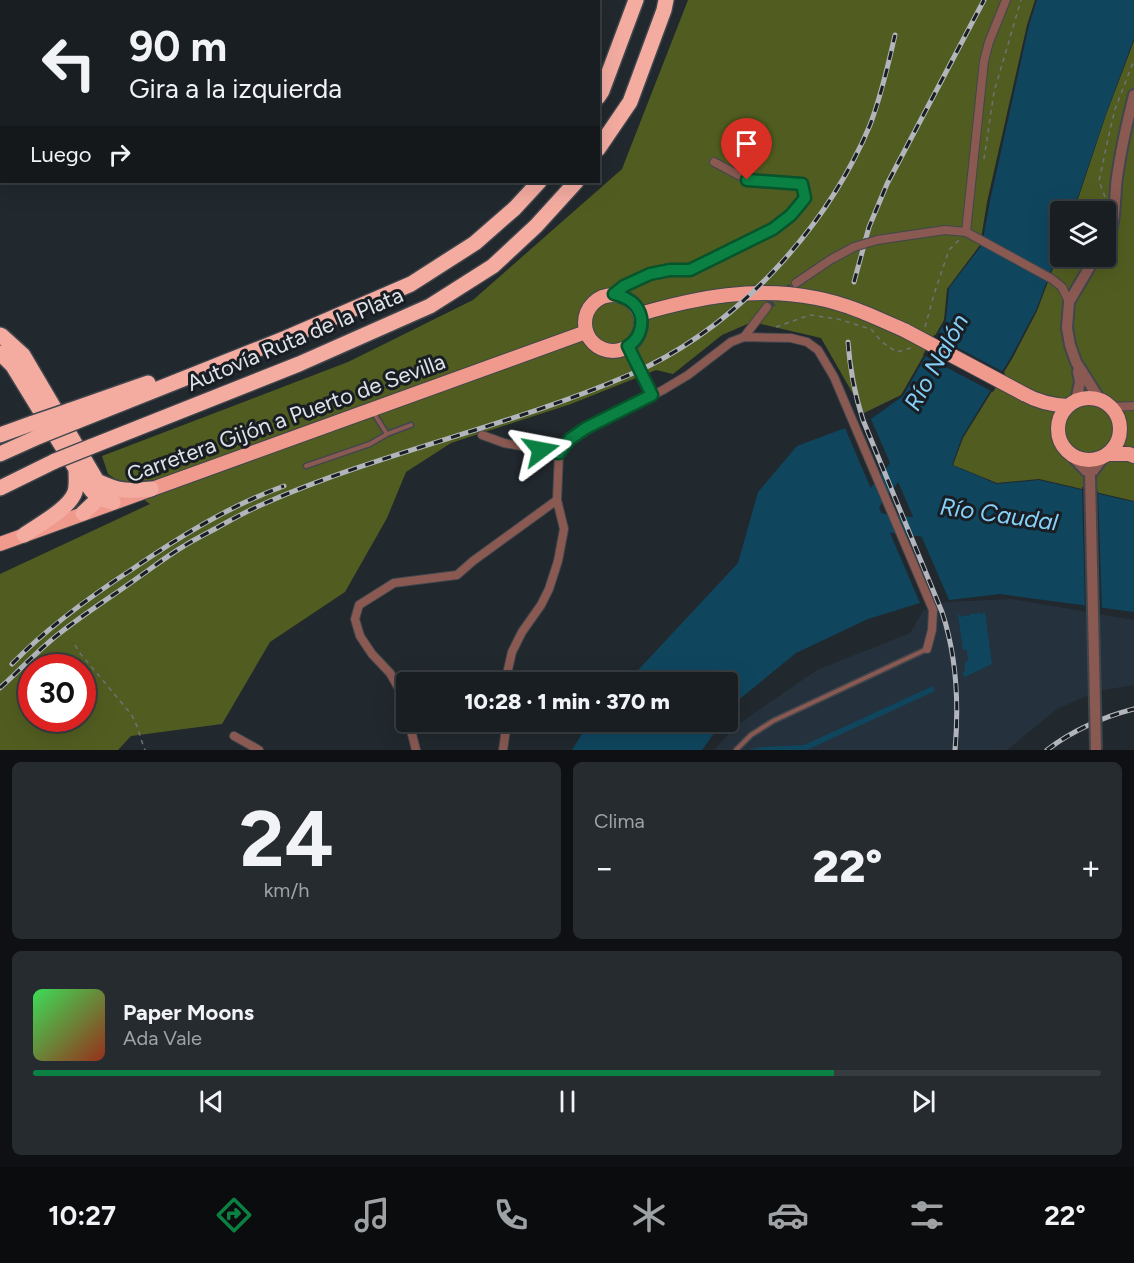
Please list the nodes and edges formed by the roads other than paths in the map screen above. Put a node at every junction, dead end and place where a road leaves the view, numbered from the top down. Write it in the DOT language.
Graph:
graph roads {
  1 [pos="636,0"];
  2 [pos="666,0"];
  3 [pos="1006,0"];
  4 [pos="600,94"];
  5 [pos="1134,95"];
  6 [pos="600,146"];
  7 [pos="714,162"];
  8 [pos="538,183"];
  9 [pos="575,183"];
  10 [pos="1115,201"];
  11 [pos="966,232"];
  12 [pos="1090,267"];
  13 [pos="796,283"];
  14 [pos="614,294"];
  15 [pos="1069,302"];
  16 [pos="767,307"];
  17 [pos="640,314"];
  18 [pos="586,332"];
  19 [pos="0,335"];
  20 [pos="744,337"];
  21 [pos="628,346"];
  22 [pos="0,353"];
  23 [pos="1076,362"];
  24 [pos="652,395"];
  25 [pos="1029,397"];
  26 [pos="1072,403"];
  27 [pos="1106,403"];
  28 [pos="1134,406"];
  29 [pos="371,409"];
  30 [pos="411,426"];
  31 [pos="1058,429"];
  32 [pos="36,430"];
  33 [pos="1121,431"];
  34 [pos="387,434"];
  35 [pos="0,435"];
  36 [pos="482,435"];
  37 [pos="1134,447"];
  38 [pos="559,453"];
  39 [pos="0,454"];
  40 [pos="1071,455"];
  41 [pos="1105,456"];
  42 [pos="1134,456"];
  43 [pos="306,466"];
  44 [pos="76,469"];
  45 [pos="1090,475"];
  46 [pos="97,482"];
  47 [pos="0,488"];
  48 [pos="151,489"];
  49 [pos="106,500"];
  50 [pos="557,500"];
  51 [pos="83,513"];
  52 [pos="24,535"];
  53 [pos="0,544"];
  54 [pos="927,649"];
  55 [pos="507,672"];
  56 [pos="396,684"];
  57 [pos="412,732"];
  58 [pos="506,732"];
  59 [pos="234,736"];
  60 [pos="260,750"];
  61 [pos="416,750"];
  62 [pos="503,750"];
  63 [pos="736,750"];
  64 [pos="1096,750"];
  1 -- 4 [label="highway"];
  2 -- 6 [label="highway"];
  3 -- 11 [label="street"];
  5 -- 10 [label="street"];
  7 -- 14 [label="street"];
  8 -- 32 [label="highway, Autovía Ruta de la Plata, bridge"];
  9 -- 47 [label="highway, Autovía Ruta de la Plata, bridge"];
  11 -- 13 [label="street, bridge"];
  11 -- 15 [label="street"];
  12 -- 15 [label="street"];
  14 -- 17 [label="highway"];
  14 -- 18 [label="highway"];
  15 -- 23 [label="street"];
  16 -- 20 [label="street"];
  17 -- 21 [label="highway"];
  17 -- 25 [label="highway, bridge"];
  18 -- 21 [label="highway"];
  18 -- 29 [label="highway, Carretera Gijón a Puerto de Sevilla"];
  19 -- 46 [label="highway"];
  20 -- 24 [label="street"];
  20 -- 54 [label="street"];
  21 -- 24 [label="street"];
  22 -- 44 [label="highway"];
  23 -- 26 [label="street"];
  23 -- 27 [label="street"];
  24 -- 38 [label="street"];
  25 -- 26 [label="highway"];
  25 -- 31 [label="highway"];
  26 -- 27 [label="highway"];
  26 -- 31 [label="highway"];
  27 -- 28 [label="street"];
  27 -- 33 [label="highway"];
  29 -- 34 [label="lane"];
  29 -- 48 [label="highway, Carretera Gijón a Puerto de Sevilla"];
  30 -- 34 [label="lane"];
  31 -- 40 [label="highway"];
  32 -- 35 [label="highway"];
  32 -- 39 [label="highway, Autovía Ruta de la Plata"];
  33 -- 37 [label="highway"];
  33 -- 41 [label="highway"];
  34 -- 43 [label="lane"];
  36 -- 38 [label="street"];
  38 -- 50 [label="street"];
  40 -- 41 [label="highway"];
  40 -- 45 [label="street"];
  41 -- 42 [label="highway"];
  41 -- 45 [label="street"];
  44 -- 49 [label="highway"];
  44 -- 52 [label="highway"];
  45 -- 64 [label="street, bridge"];
  46 -- 48 [label="highway"];
  46 -- 49 [label="highway"];
  48 -- 49 [label="highway, Carretera Gijón a Puerto de Sevilla"];
  49 -- 51 [label="highway"];
  50 -- 55 [label="street"];
  50 -- 56 [label="street"];
  51 -- 52 [label="highway"];
  52 -- 53 [label="highway"];
  54 -- 63 [label="lane"];
  57 -- 61 [label="street"];
  58 -- 62 [label="street"];
  59 -- 60 [label="street"];
}
